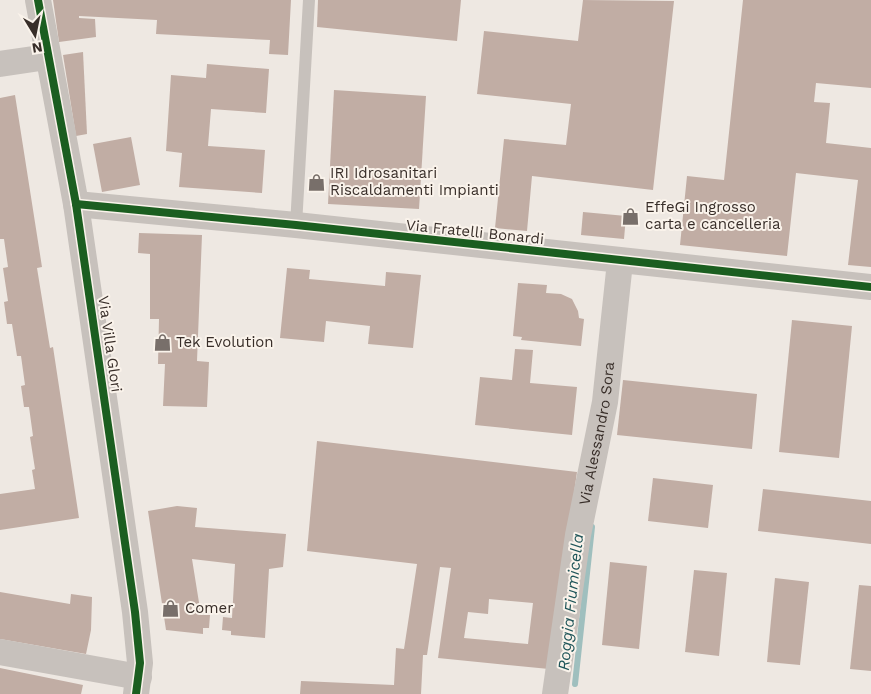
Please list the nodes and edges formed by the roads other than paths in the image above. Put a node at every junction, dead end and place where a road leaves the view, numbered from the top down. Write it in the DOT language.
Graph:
graph roads {
  1 [pos="38,0"];
  2 [pos="308,0"];
  3 [pos="47,57"];
  4 [pos="0,64"];
  5 [pos="76,204"];
  6 [pos="296,225"];
  7 [pos="620,262"];
  8 [pos="871,287"];
  9 [pos="0,652"];
  10 [pos="137,686"];
  11 [pos="555,694"];
  1 -- 3 [label="street, Via Villa Glori"];
  2 -- 6 [label="lane"];
  3 -- 4 [label="street"];
  3 -- 5 [label="street, Via Villa Glori"];
  5 -- 6 [label="street, Via Fratelli Bonardi"];
  5 -- 10 [label="street, Via Villa Glori"];
  6 -- 7 [label="street, Via Fratelli Bonardi"];
  7 -- 8 [label="street, Via Fratelli Bonardi"];
  7 -- 11 [label="street, Via Alessandro Sora"];
  9 -- 10 [label="street"];
}
